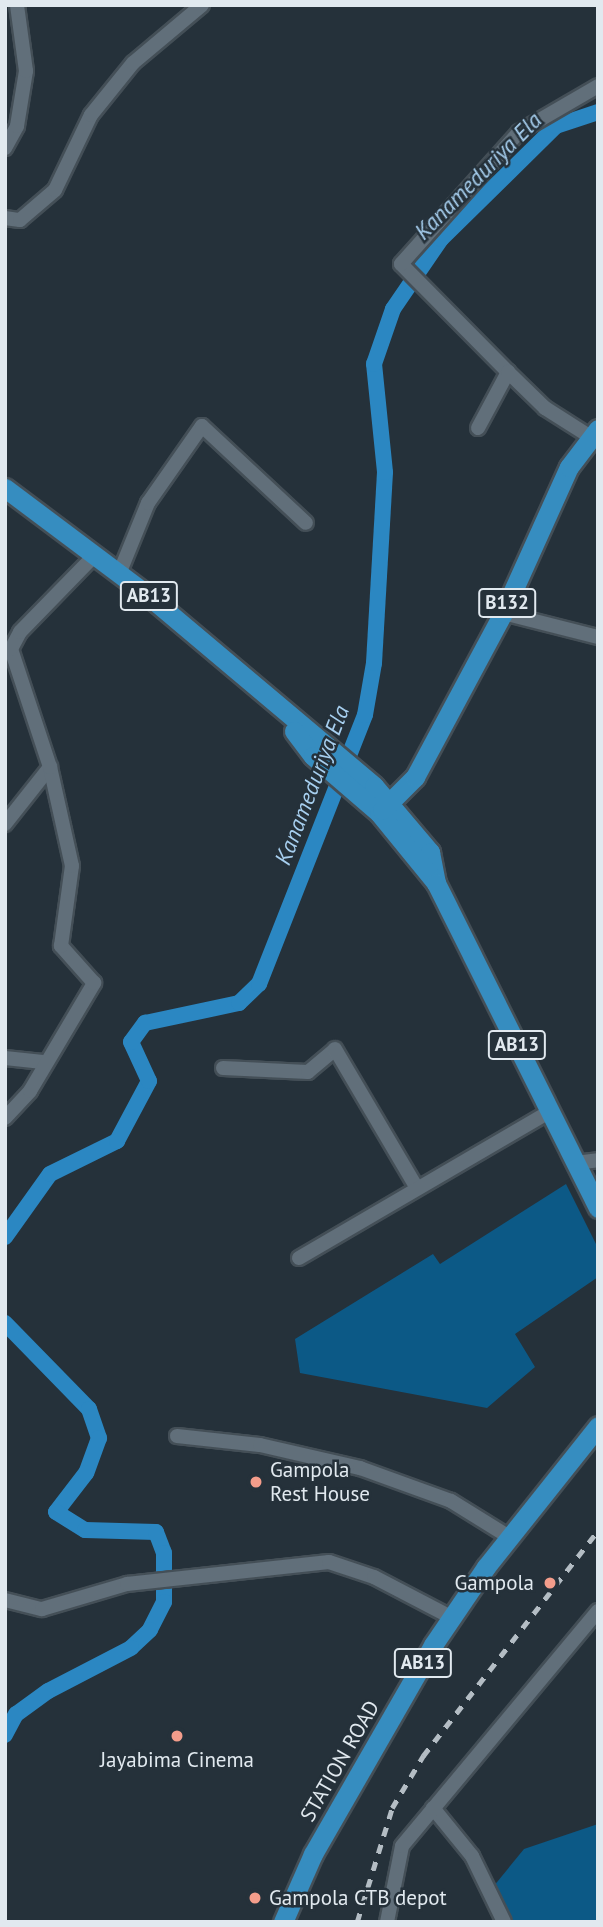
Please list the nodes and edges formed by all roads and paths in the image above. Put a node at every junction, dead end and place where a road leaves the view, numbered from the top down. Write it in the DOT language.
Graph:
graph roads {
  1 [pos="16,5"];
  2 [pos="202,5"];
  3 [pos="598,86"];
  4 [pos="5,148"];
  5 [pos="5,218"];
  6 [pos="508,372"];
  7 [pos="478,428"];
  8 [pos="593,432"];
  9 [pos="5,488"];
  10 [pos="306,523"];
  11 [pos="95,555"];
  12 [pos="119,574"];
  13 [pos="503,613"];
  14 [pos="598,637"];
  15 [pos="50,767"];
  16 [pos="390,814"];
  17 [pos="5,824"];
  18 [pos="5,1058"];
  19 [pos="43,1062"];
  20 [pos="223,1068"];
  21 [pos="549,1112"];
  22 [pos="5,1118"];
  23 [pos="598,1160"];
  24 [pos="575,1163"];
  25 [pos="417,1188"];
  26 [pos="598,1208"];
  27 [pos="299,1258"];
  28 [pos="598,1426"];
  29 [pos="177,1436"];
  30 [pos="509,1537"];
  31 [pos="5,1600"];
  32 [pos="598,1611"];
  33 [pos="452,1617"];
  34 [pos="433,1808"];
  35 [pos="283,1922"];
  36 [pos="387,1922"];
  37 [pos="504,1922"];
  1 -- 4 [label="street"];
  2 -- 5 [label="street"];
  3 -- 6 [label="street"];
  6 -- 7 [label="street"];
  6 -- 8 [label="street"];
  8 -- 13 [label="main road, B132"];
  9 -- 11 [label="main road, AB13"];
  10 -- 12 [label="street"];
  11 -- 12 [label="main road, AB13"];
  11 -- 15 [label="street"];
  12 -- 16 [label="main road, AB13"];
  13 -- 14 [label="street"];
  13 -- 16 [label="main road, B132"];
  15 -- 17 [label="street"];
  15 -- 19 [label="street"];
  16 -- 21 [label="main road, AB13"];
  18 -- 19 [label="street"];
  19 -- 22 [label="street"];
  20 -- 25 [label="street"];
  21 -- 24 [label="main road, AB13"];
  21 -- 25 [label="street"];
  23 -- 24 [label="street"];
  24 -- 26 [label="main road, AB13"];
  25 -- 27 [label="street"];
  28 -- 30 [label="main road, STATION ROAD / AB13"];
  29 -- 30 [label="street"];
  30 -- 33 [label="main road, STATION ROAD / AB13"];
  31 -- 33 [label="street"];
  32 -- 34 [label="street"];
  33 -- 35 [label="main road, STATION ROAD / AB13"];
  34 -- 36 [label="street"];
  34 -- 37 [label="street"];
}
